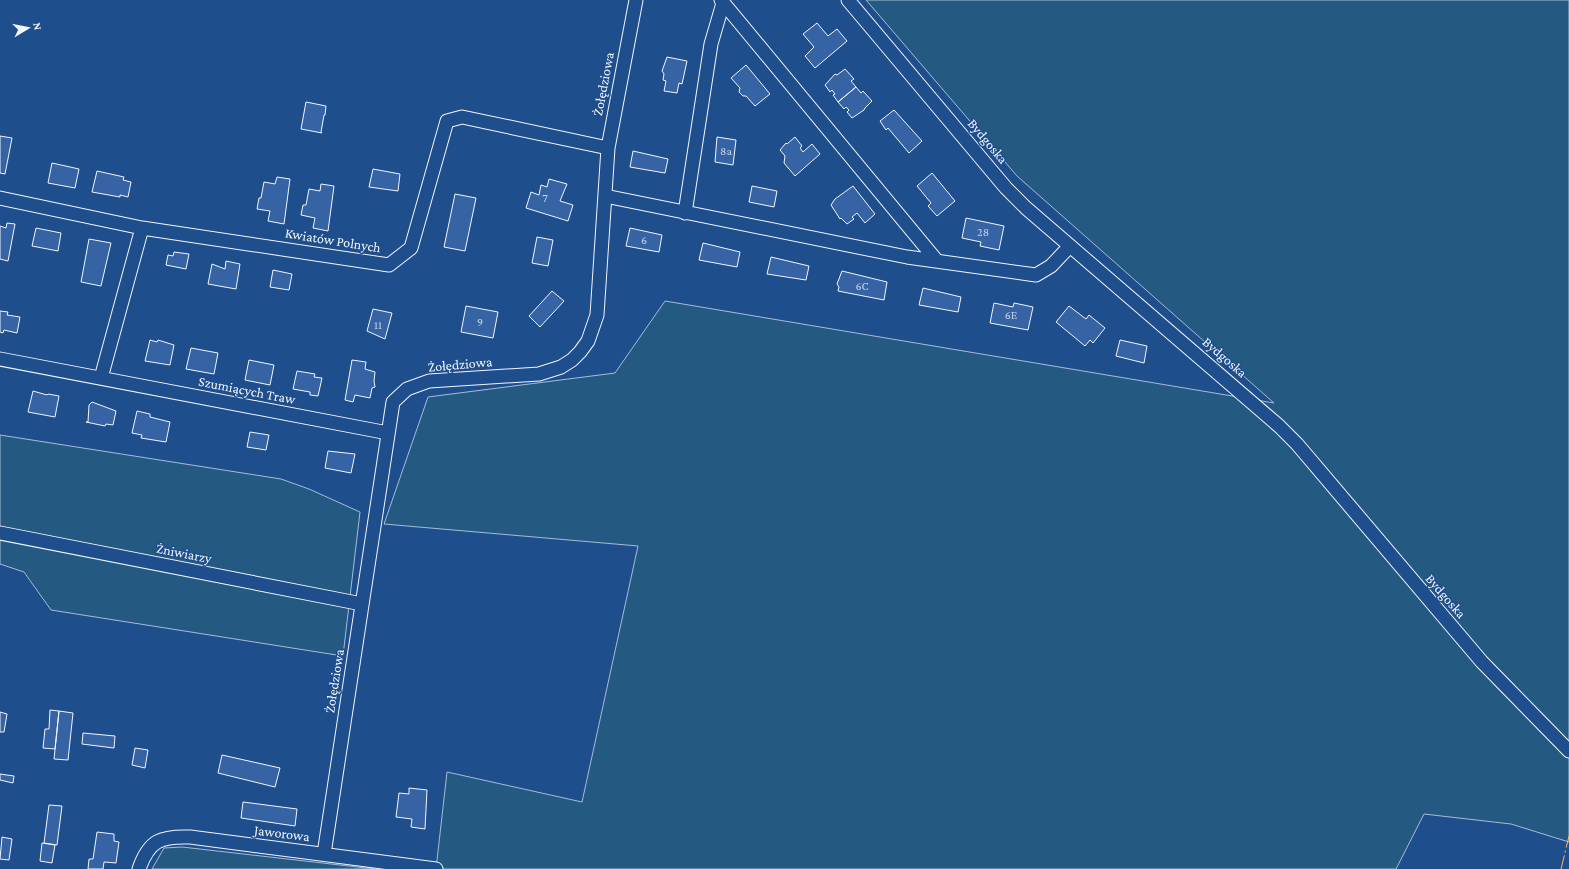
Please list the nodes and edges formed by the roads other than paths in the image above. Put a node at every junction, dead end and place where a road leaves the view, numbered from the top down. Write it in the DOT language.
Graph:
graph roads {
  1 [pos="636,0"];
  2 [pos="848,0"];
  3 [pos="722,2"];
  4 [pos="608,148"];
  5 [pos="605,196"];
  6 [pos="0,198"];
  7 [pos="685,212"];
  8 [pos="142,228"];
  9 [pos="1069,247"];
  10 [pos="937,261"];
  11 [pos="0,359"];
  12 [pos="101,378"];
  13 [pos="388,433"];
  14 [pos="0,533"];
  15 [pos="362,604"];
  16 [pos="1569,751"];
  17 [pos="324,854"];
  18 [pos="139,869"];
  19 [pos="436,869"];
  1 -- 4 [label="street, Żołędziowa"];
  2 -- 9 [label="street, Bydgoska"];
  3 -- 7 [label="street"];
  3 -- 10 [label="street"];
  4 -- 5 [label="street, Żołędziowa"];
  4 -- 8 [label="street, Kwiatów Polnych"];
  5 -- 7 [label="street"];
  5 -- 13 [label="street, Żołędziowa"];
  6 -- 8 [label="street, Kwiatów Polnych"];
  7 -- 10 [label="street"];
  8 -- 12 [label="street"];
  9 -- 10 [label="street"];
  9 -- 16 [label="street, Bydgoska"];
  11 -- 12 [label="street, Szumiących Traw"];
  12 -- 13 [label="street, Szumiących Traw"];
  13 -- 15 [label="street, Żołędziowa"];
  14 -- 15 [label="street, Żniwiarzy"];
  15 -- 17 [label="street, Żołędziowa"];
  17 -- 18 [label="street, Jaworowa"];
  17 -- 19 [label="street, Jaworowa"];
}
